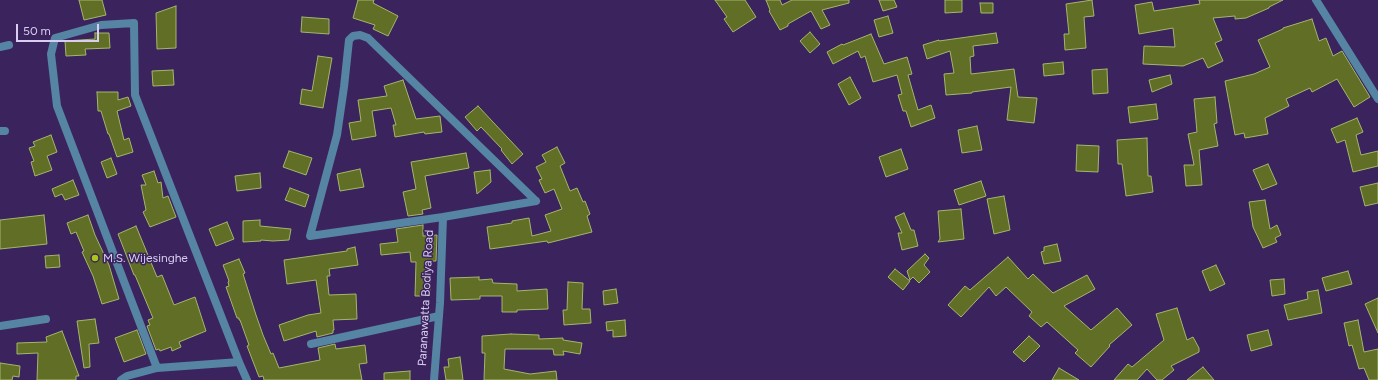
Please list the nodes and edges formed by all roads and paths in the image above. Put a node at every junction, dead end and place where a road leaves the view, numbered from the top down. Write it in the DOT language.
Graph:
graph roads {
  1 [pos="1316,0"];
  2 [pos="9,45"];
  3 [pos="0,47"];
  4 [pos="1378,99"];
  5 [pos="443,217"];
  6 [pos="439,316"];
  7 [pos="46,320"];
  8 [pos="0,326"];
  9 [pos="311,344"];
  10 [pos="239,362"];
  11 [pos="157,368"];
  12 [pos="121,380"];
  13 [pos="247,380"];
  14 [pos="434,380"];
  1 -- 4 [label="street"];
  2 -- 3 [label="street"];
  5 -- 5 [label="street, Paranawatta Bodiya Road"];
  5 -- 6 [label="street, Paranawatta Bodiya Road"];
  6 -- 9 [label="street"];
  6 -- 14 [label="street, Paranawatta Bodiya Road"];
  7 -- 8 [label="street"];
  10 -- 11 [label="street"];
  10 -- 11 [label="street"];
  10 -- 13 [label="street"];
  11 -- 12 [label="street"];
}
